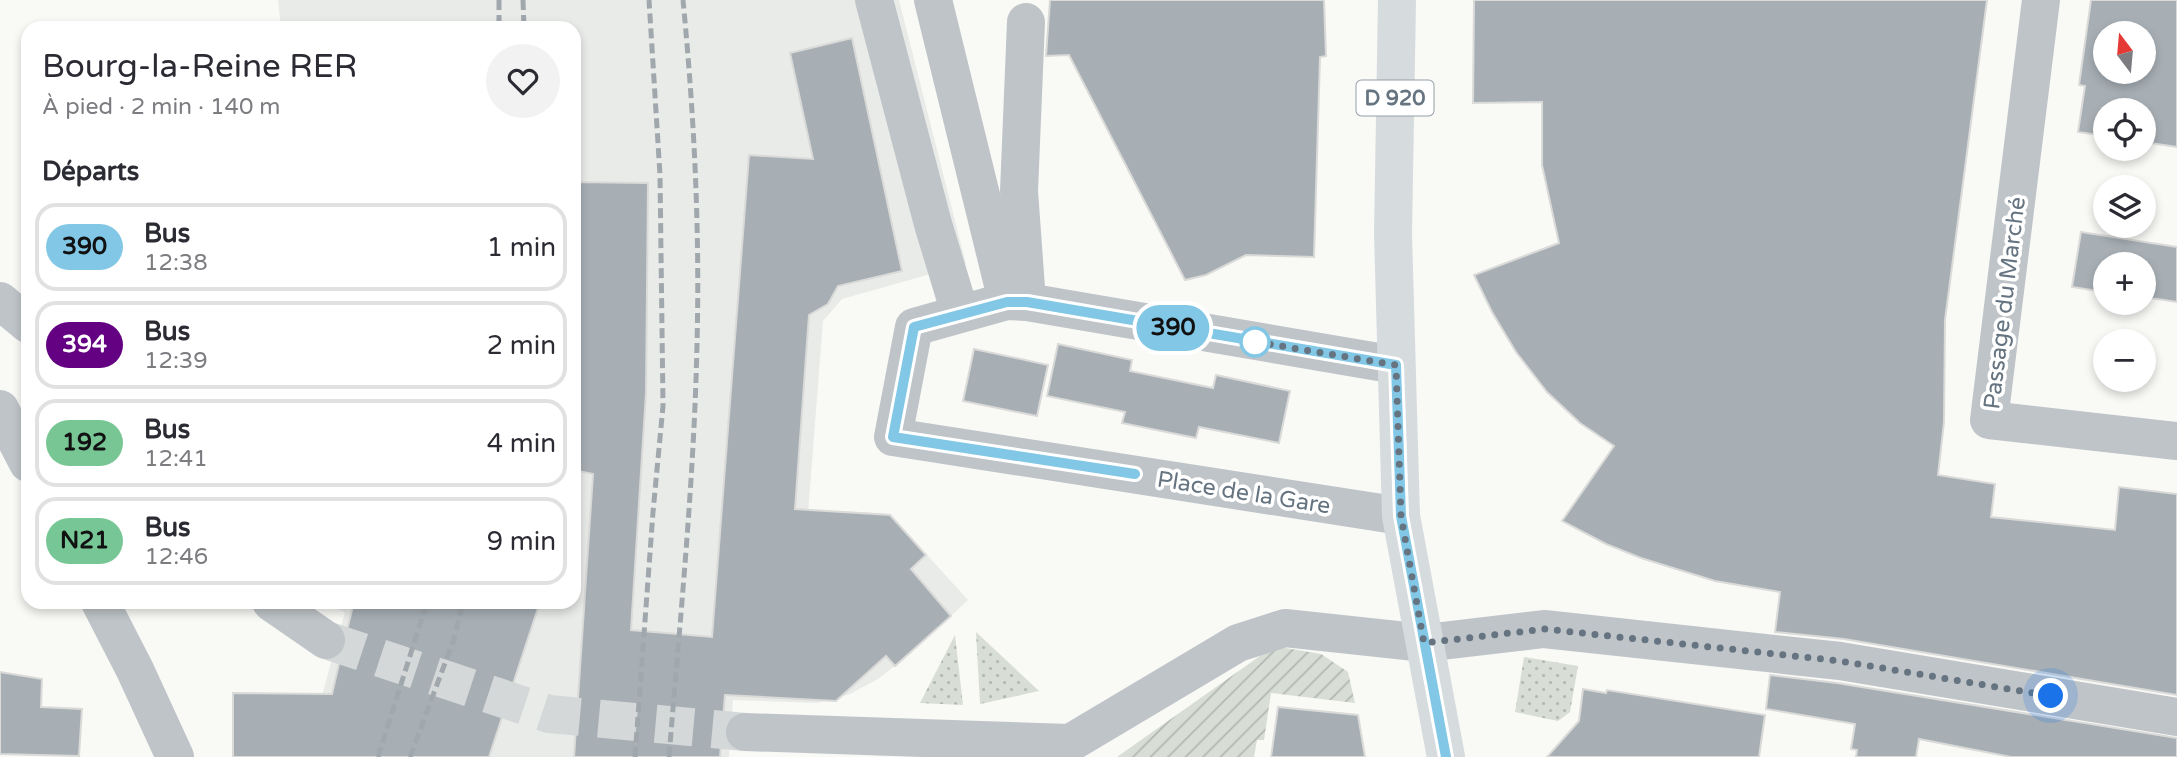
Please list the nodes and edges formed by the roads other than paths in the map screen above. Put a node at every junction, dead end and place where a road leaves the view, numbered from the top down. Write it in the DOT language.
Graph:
graph roads {
  1 [pos="874,0"];
  2 [pos="933,0"];
  3 [pos="1397,0"];
  4 [pos="2041,0"];
  5 [pos="1026,22"];
  6 [pos="0,300"];
  7 [pos="1017,302"];
  8 [pos="960,313"];
  9 [pos="21,318"];
  10 [pos="1396,365"];
  11 [pos="0,409"];
  12 [pos="2177,441"];
  13 [pos="21,450"];
  14 [pos="1401,516"];
  15 [pos="104,609"];
  16 [pos="281,609"];
  17 [pos="326,639"];
  18 [pos="1424,643"];
  19 [pos="2177,717"];
  20 [pos="745,732"];
  21 [pos="1060,750"];
  22 [pos="175,757"];
  23 [pos="1446,757"];
  1 -- 8 [label="street"];
  2 -- 7 [label="street"];
  3 -- 10 [label="main road, D 920"];
  4 -- 12 [label="street, Passage du Marché"];
  5 -- 7 [label="street"];
  6 -- 9 [label="street"];
  7 -- 8 [label="street, Place de la Gare"];
  7 -- 10 [label="street, Place de la Gare"];
  8 -- 14 [label="street, Place de la Gare"];
  10 -- 14 [label="main road, D 920"];
  11 -- 13 [label="street"];
  14 -- 18 [label="main road, D 920"];
  15 -- 22 [label="street"];
  16 -- 17 [label="street"];
  18 -- 19 [label="street"];
  18 -- 21 [label="street"];
  18 -- 23 [label="main road, D 920"];
  20 -- 21 [label="street"];
}
